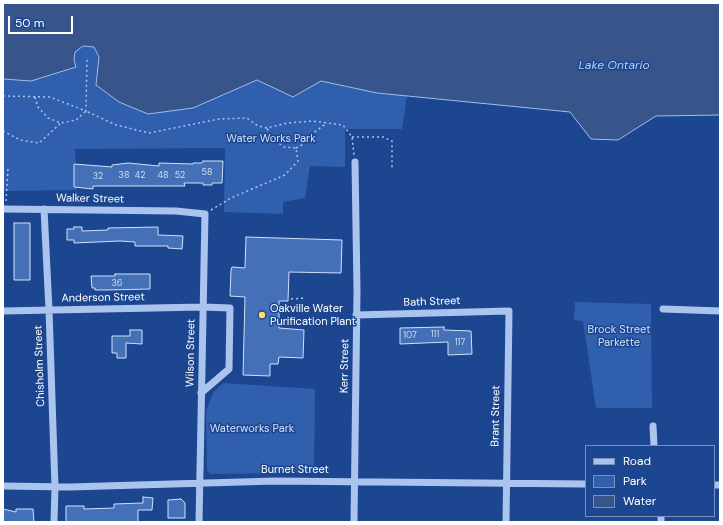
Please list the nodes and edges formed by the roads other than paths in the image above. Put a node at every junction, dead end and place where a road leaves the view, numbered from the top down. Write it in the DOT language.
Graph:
graph roads {
  1 [pos="355,162"];
  2 [pos="4,209"];
  3 [pos="44,209"];
  4 [pos="205,214"];
  5 [pos="203,307"];
  6 [pos="663,309"];
  7 [pos="49,310"];
  8 [pos="3,311"];
  9 [pos="509,311"];
  10 [pos="720,311"];
  11 [pos="356,315"];
  12 [pos="201,393"];
  13 [pos="653,426"];
  14 [pos="654,445"];
  15 [pos="198,482"];
  16 [pos="354,482"];
  17 [pos="506,483"];
  18 [pos="585,484"];
  19 [pos="3,486"];
  20 [pos="55,487"];
  21 [pos="54,522"];
  22 [pos="199,522"];
  23 [pos="354,522"];
  24 [pos="506,522"];
  1 -- 11 [label="street, Kerr Street"];
  2 -- 3 [label="street, Walker Street"];
  3 -- 4 [label="street, Walker Street"];
  3 -- 7 [label="street, Chisholm Street"];
  4 -- 5 [label="street, Wilson Street"];
  5 -- 7 [label="street, Anderson Street"];
  5 -- 12 [label="street, Wilson Street"];
  5 -- 12 [label="street, Anderson Street"];
  6 -- 10 [label="street"];
  7 -- 8 [label="street, Anderson Street"];
  7 -- 20 [label="street, Chisholm Street"];
  9 -- 11 [label="street, Bath Street"];
  9 -- 17 [label="street, Brant Street"];
  11 -- 16 [label="street, Kerr Street"];
  12 -- 15 [label="street, Wilson Street"];
  13 -- 14 [label="street"];
  15 -- 16 [label="street, Burnet Street"];
  15 -- 20 [label="street, Burnet Street"];
  15 -- 22 [label="street, Wilson Street"];
  16 -- 17 [label="street, Burnet Street"];
  16 -- 23 [label="street, Kerr Street"];
  17 -- 18 [label="street, Burnet Street"];
  17 -- 24 [label="street, Brant Street"];
  19 -- 20 [label="street, Burnet Street"];
  20 -- 21 [label="street, Chisholm Street"];
}
